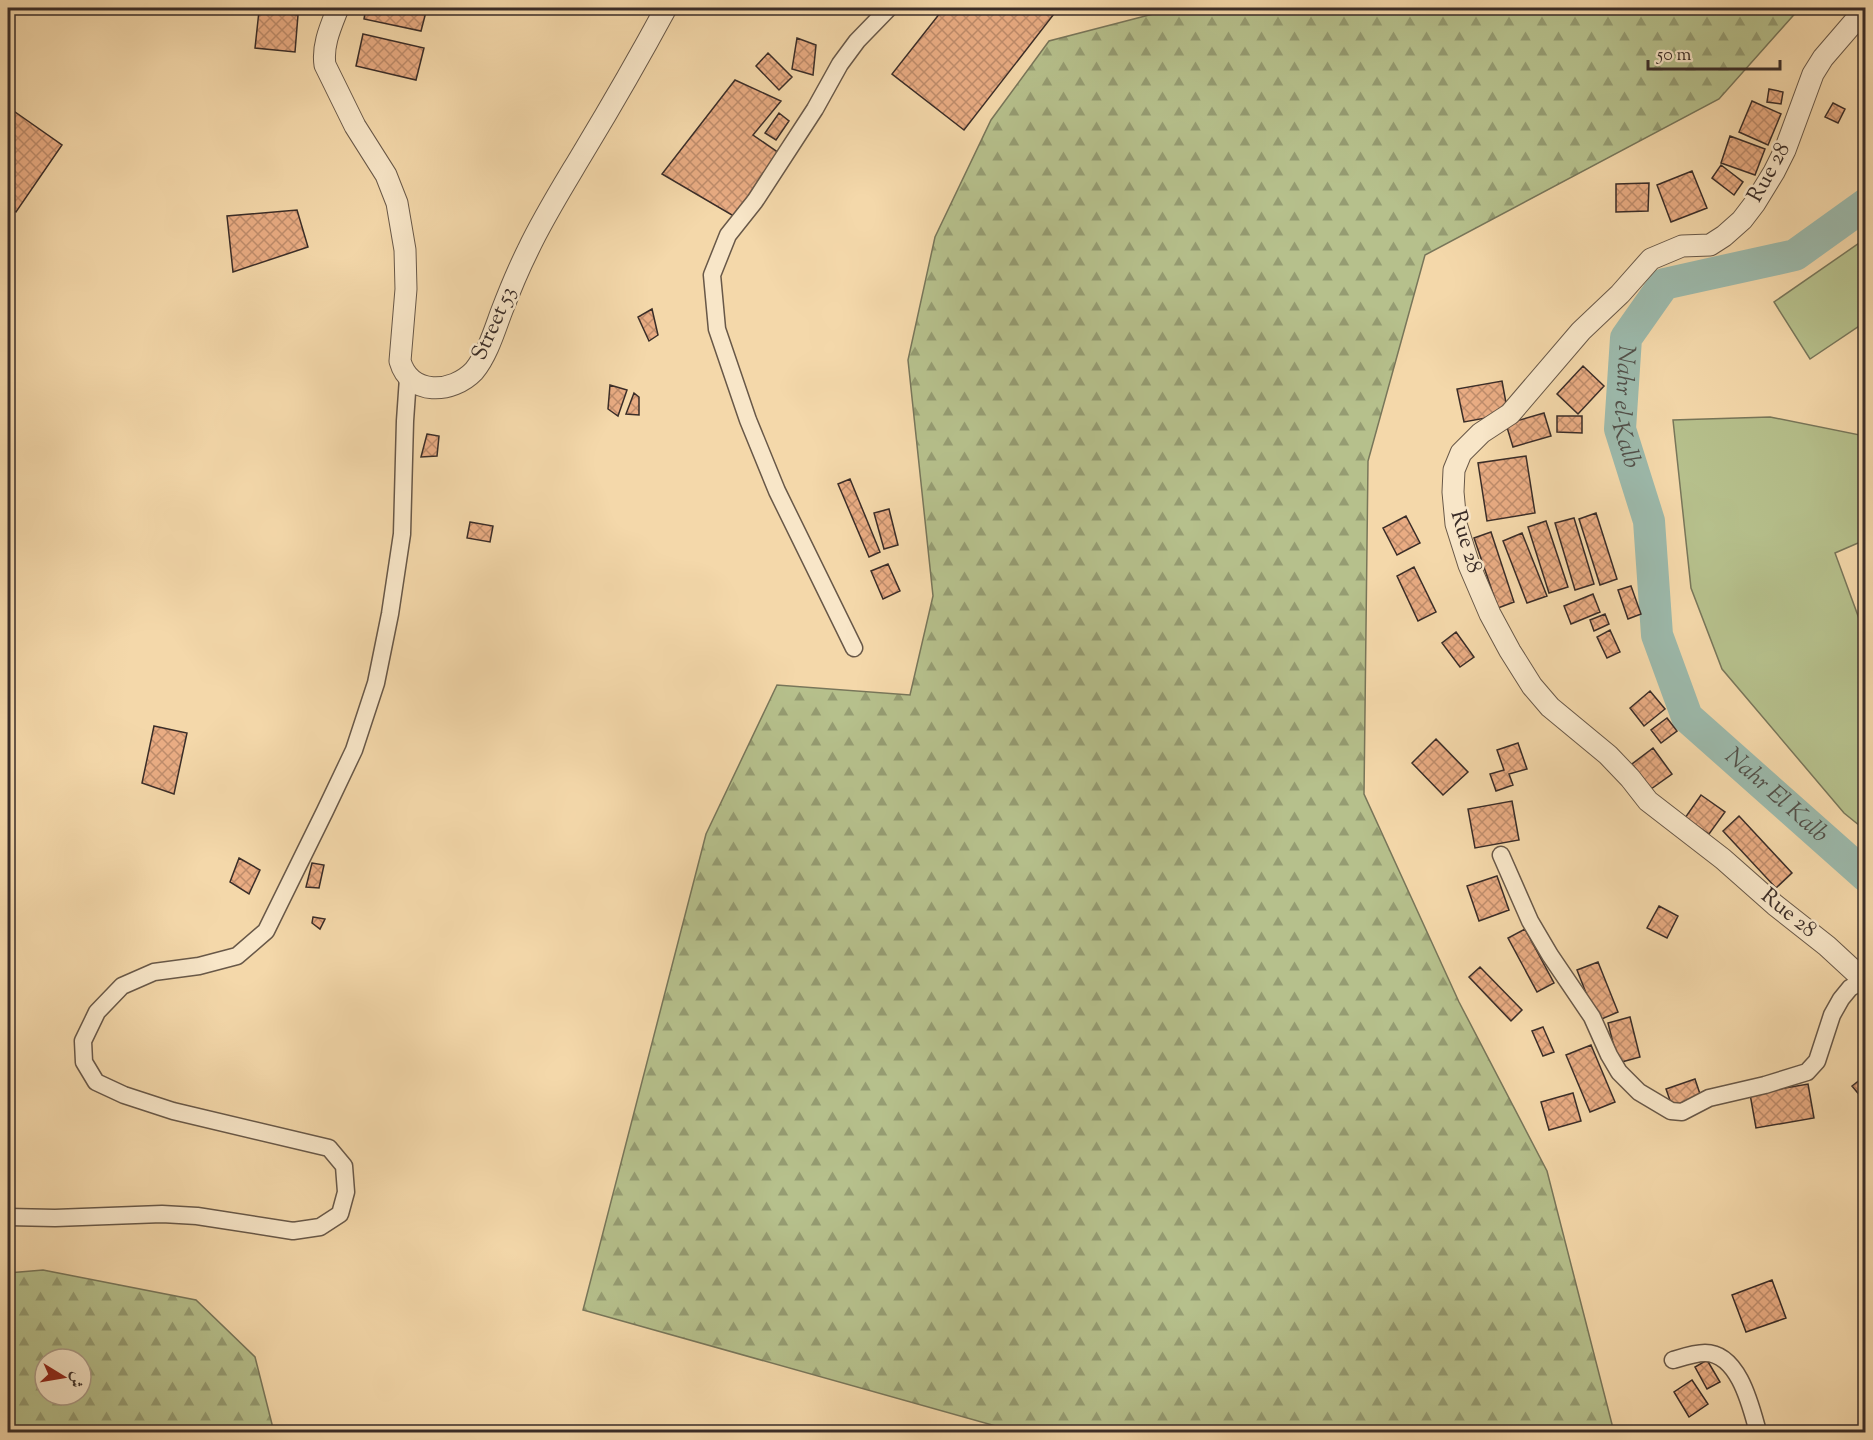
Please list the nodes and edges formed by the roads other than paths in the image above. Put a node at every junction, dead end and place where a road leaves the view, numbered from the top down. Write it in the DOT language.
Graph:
graph roads {
  1 [pos="338,8"];
  2 [pos="666,8"];
  3 [pos="889,8"];
  4 [pos="1866,8"];
  5 [pos="408,378"];
  6 [pos="854,648"];
  7 [pos="1501,855"];
  8 [pos="1865,981"];
  9 [pos="8,1217"];
  10 [pos="1673,1359"];
  11 [pos="1758,1432"];
  1 -- 5 [label="street"];
  2 -- 5 [label="street, Street 53"];
  3 -- 6 [label="street"];
  4 -- 8 [label="street, Rue 28"];
  5 -- 9 [label="street"];
  7 -- 8 [label="street"];
  10 -- 11 [label="street"];
}
